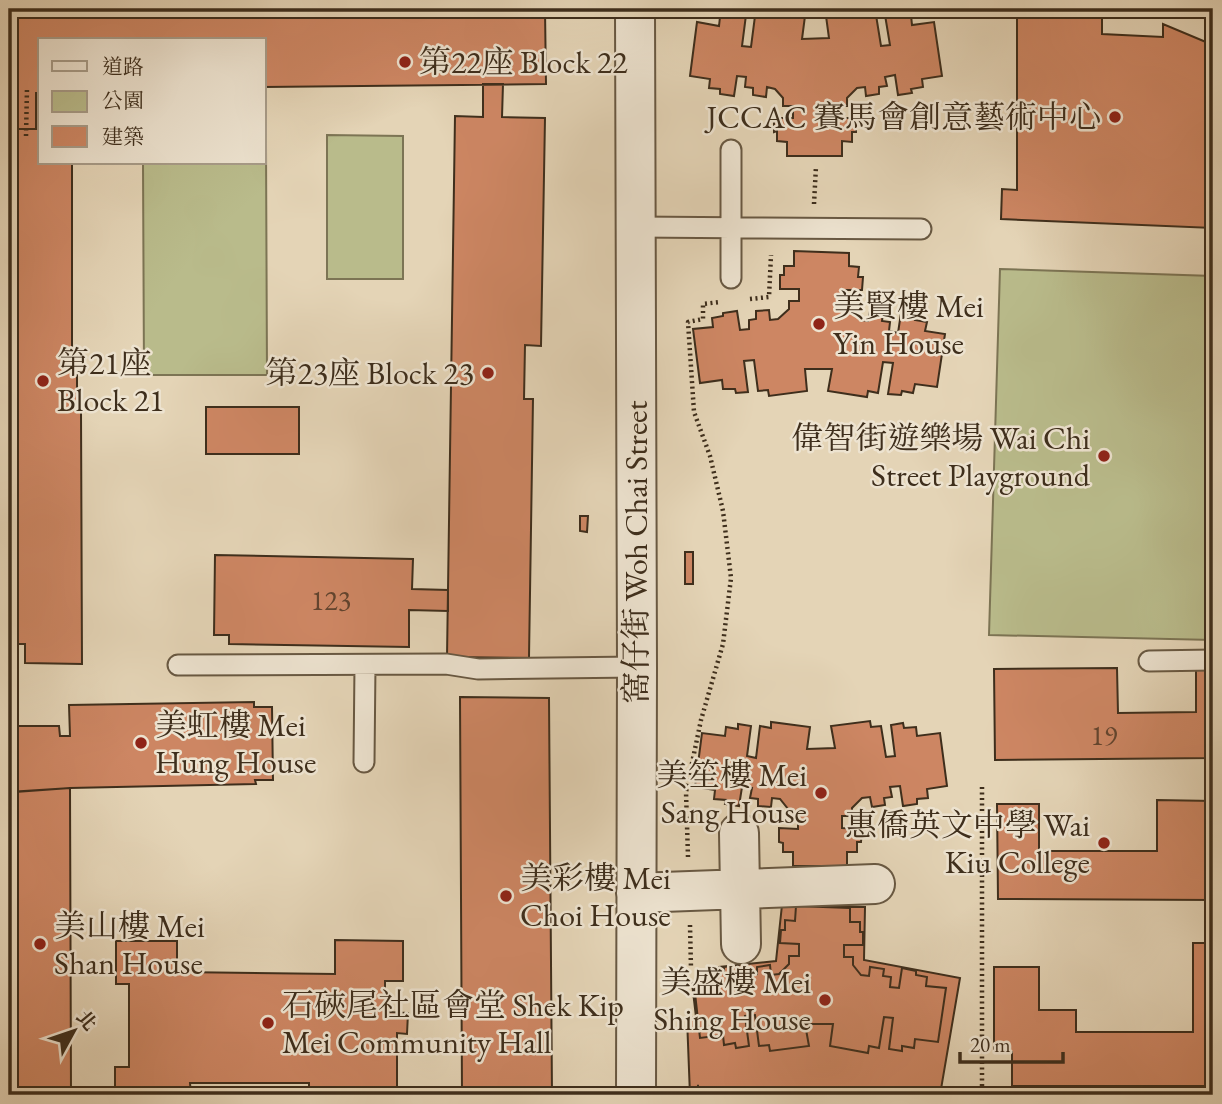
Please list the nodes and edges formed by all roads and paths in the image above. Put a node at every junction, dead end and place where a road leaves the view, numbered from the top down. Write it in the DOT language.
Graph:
graph roads {
  1 [pos="635,9"];
  2 [pos="27,88"];
  3 [pos="26,136"];
  4 [pos="731,150"];
  5 [pos="816,166"];
  6 [pos="636,227"];
  7 [pos="731,227"];
  8 [pos="813,228"];
  9 [pos="920,229"];
  10 [pos="772,244"];
  11 [pos="731,278"];
  12 [pos="743,300"];
  13 [pos="730,301"];
  14 [pos="1213,660"];
  15 [pos="1149,661"];
  16 [pos="365,664"];
  17 [pos="178,665"];
  18 [pos="637,667"];
  19 [pos="364,762"];
  20 [pos="982,787"];
  21 [pos="739,832"];
  22 [pos="875,884"];
  23 [pos="740,889"];
  24 [pos="689,891"];
  25 [pos="636,893"];
  26 [pos="741,944"];
  27 [pos="691,969"];
  28 [pos="636,1095"];
  29 [pos="694,1095"];
  30 [pos="701,1095"];
  31 [pos="982,1095"];
  1 -- 6 [label="street, 窩仔街 Woh Chai Street"];
  2 -- 3 [label="path"];
  4 -- 7 [label="lane"];
  5 -- 8 [label="path"];
  6 -- 7 [label="lane"];
  6 -- 18 [label="street, 窩仔街 Woh Chai Street"];
  7 -- 8 [label="lane"];
  7 -- 11 [label="lane"];
  8 -- 9 [label="lane"];
  10 -- 12 [label="path"];
  13 -- 24 [label="path"];
  14 -- 15 [label="lane"];
  16 -- 17 [label="lane"];
  16 -- 18 [label="lane"];
  16 -- 19 [label="lane"];
  18 -- 25 [label="street, 窩仔街 Woh Chai Street"];
  20 -- 31 [label="path"];
  21 -- 23 [label="street"];
  22 -- 23 [label="street"];
  23 -- 24 [label="street"];
  23 -- 26 [label="street"];
  24 -- 25 [label="street"];
  24 -- 27 [label="path"];
  25 -- 28 [label="street, 窩仔街 Woh Chai Street"];
  29 -- 30 [label="path"];
}
